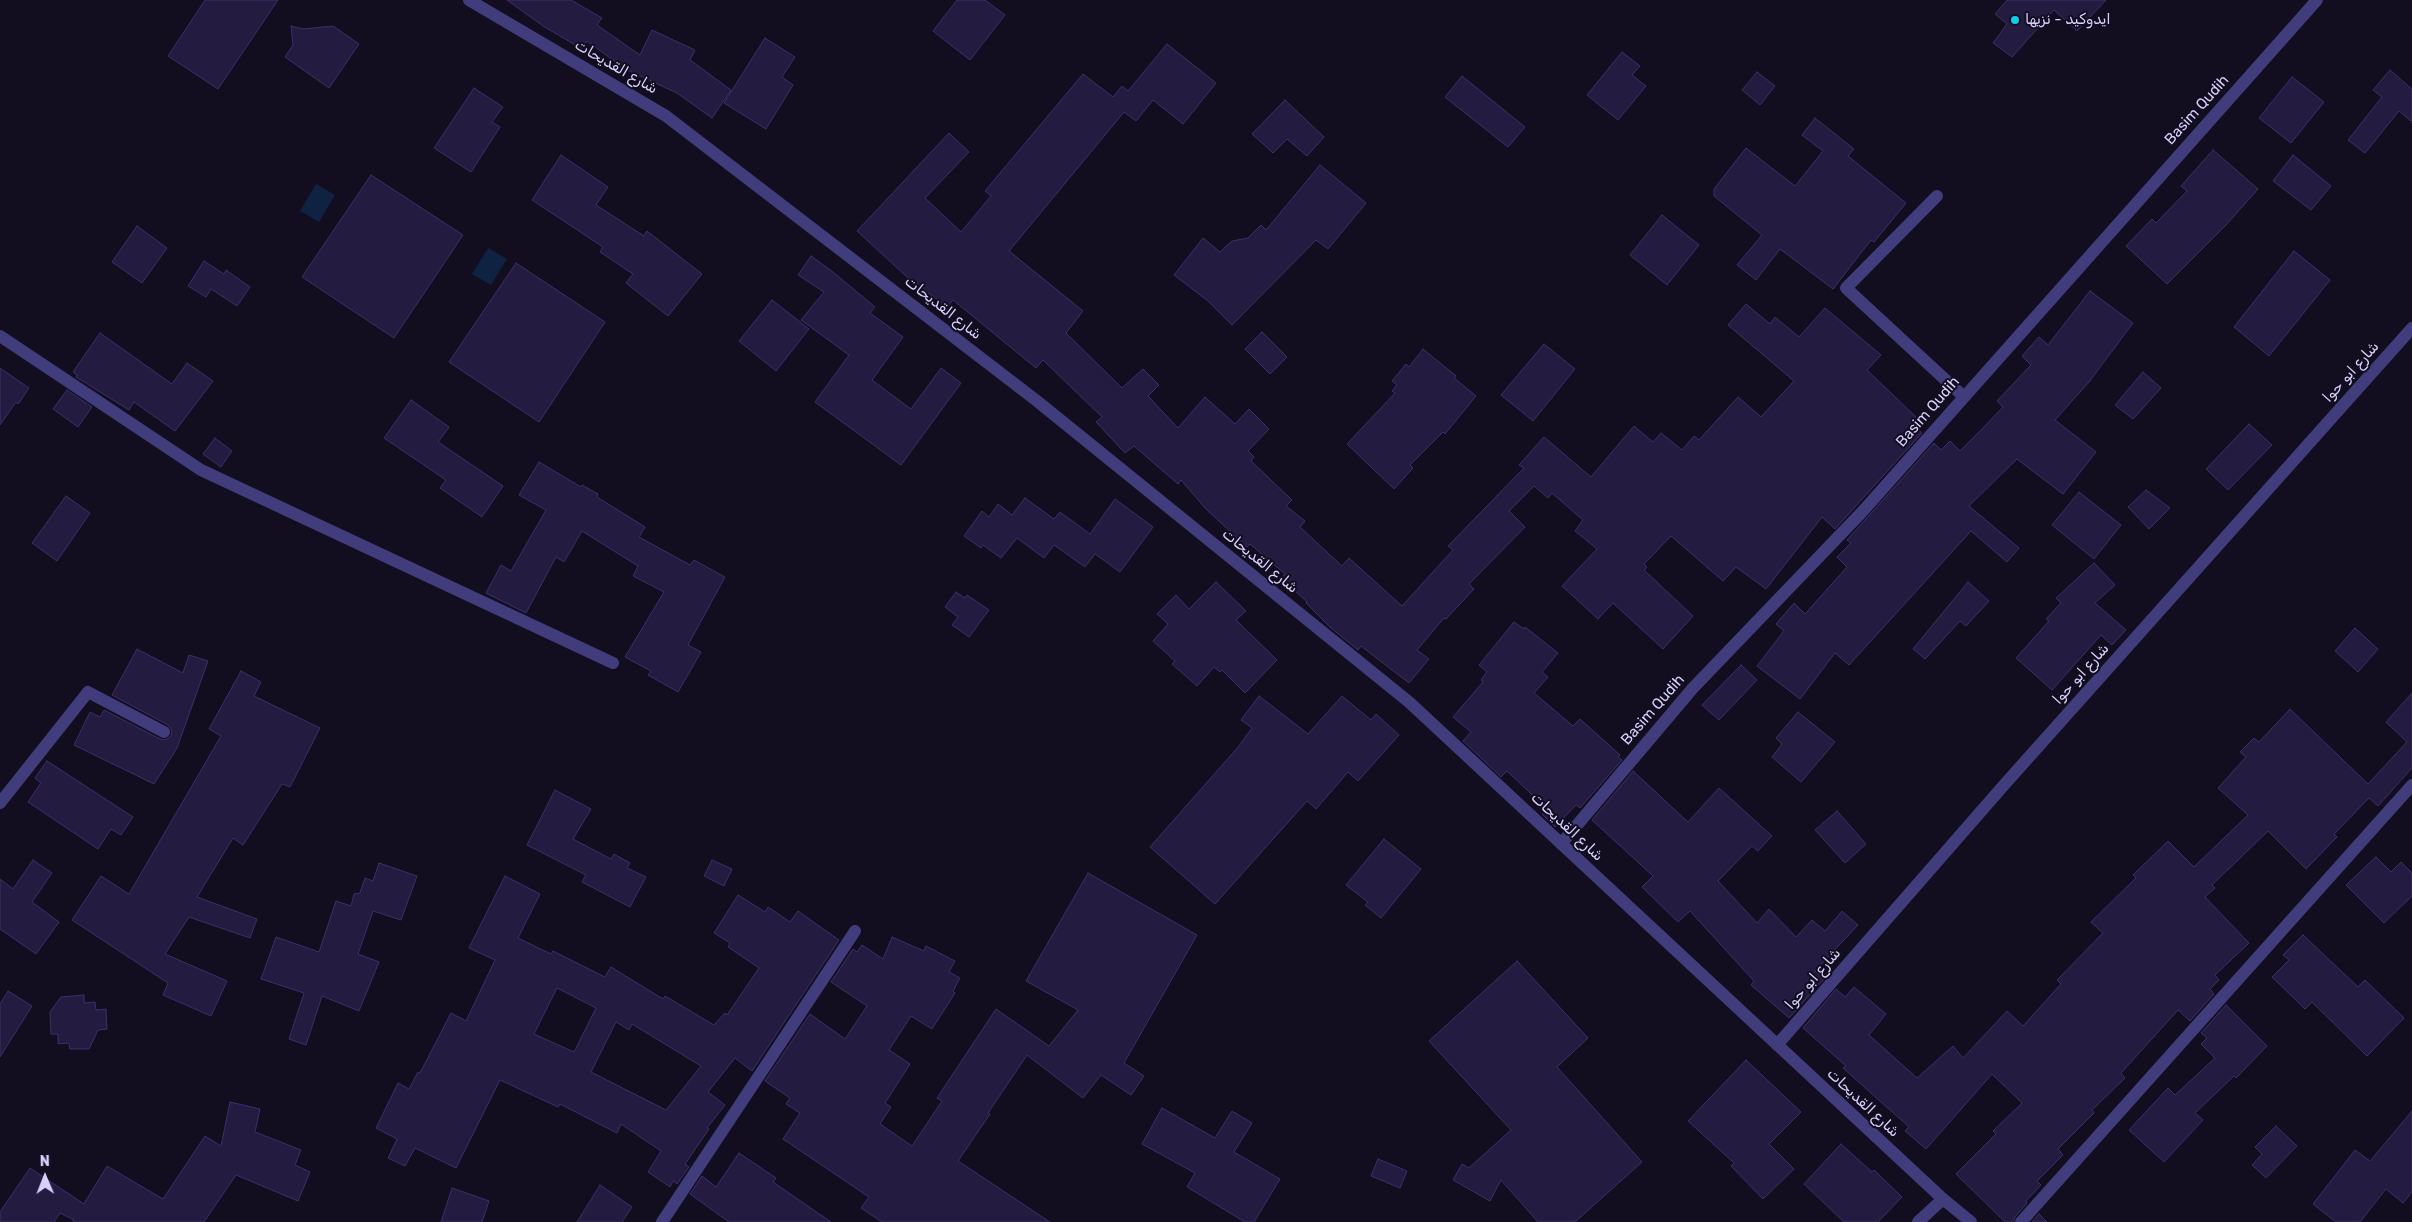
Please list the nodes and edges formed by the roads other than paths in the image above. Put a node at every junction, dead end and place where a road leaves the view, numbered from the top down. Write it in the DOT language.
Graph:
graph roads {
  1 [pos="469,0"];
  2 [pos="2317,0"];
  3 [pos="1937,196"];
  4 [pos="2412,328"];
  5 [pos="0,336"];
  6 [pos="1963,396"];
  7 [pos="613,663"];
  8 [pos="164,732"];
  9 [pos="2412,785"];
  10 [pos="0,803"];
  11 [pos="1561,844"];
  12 [pos="855,931"];
  13 [pos="1777,1045"];
  14 [pos="1943,1199"];
  15 [pos="662,1222"];
  16 [pos="1918,1222"];
  17 [pos="1971,1222"];
  18 [pos="2021,1222"];
  1 -- 11 [label="street, شارع القديحات"];
  2 -- 6 [label="street, Basim Qudih"];
  3 -- 6 [label="street"];
  4 -- 13 [label="street, شارع ابو حوا"];
  5 -- 7 [label="street"];
  6 -- 11 [label="street, Basim Qudih"];
  8 -- 10 [label="street"];
  9 -- 18 [label="street"];
  11 -- 13 [label="street, شارع القديحات"];
  12 -- 15 [label="street"];
  13 -- 14 [label="street, شارع القديحات"];
  14 -- 16 [label="street"];
  14 -- 17 [label="street, شارع القديحات"];
}
